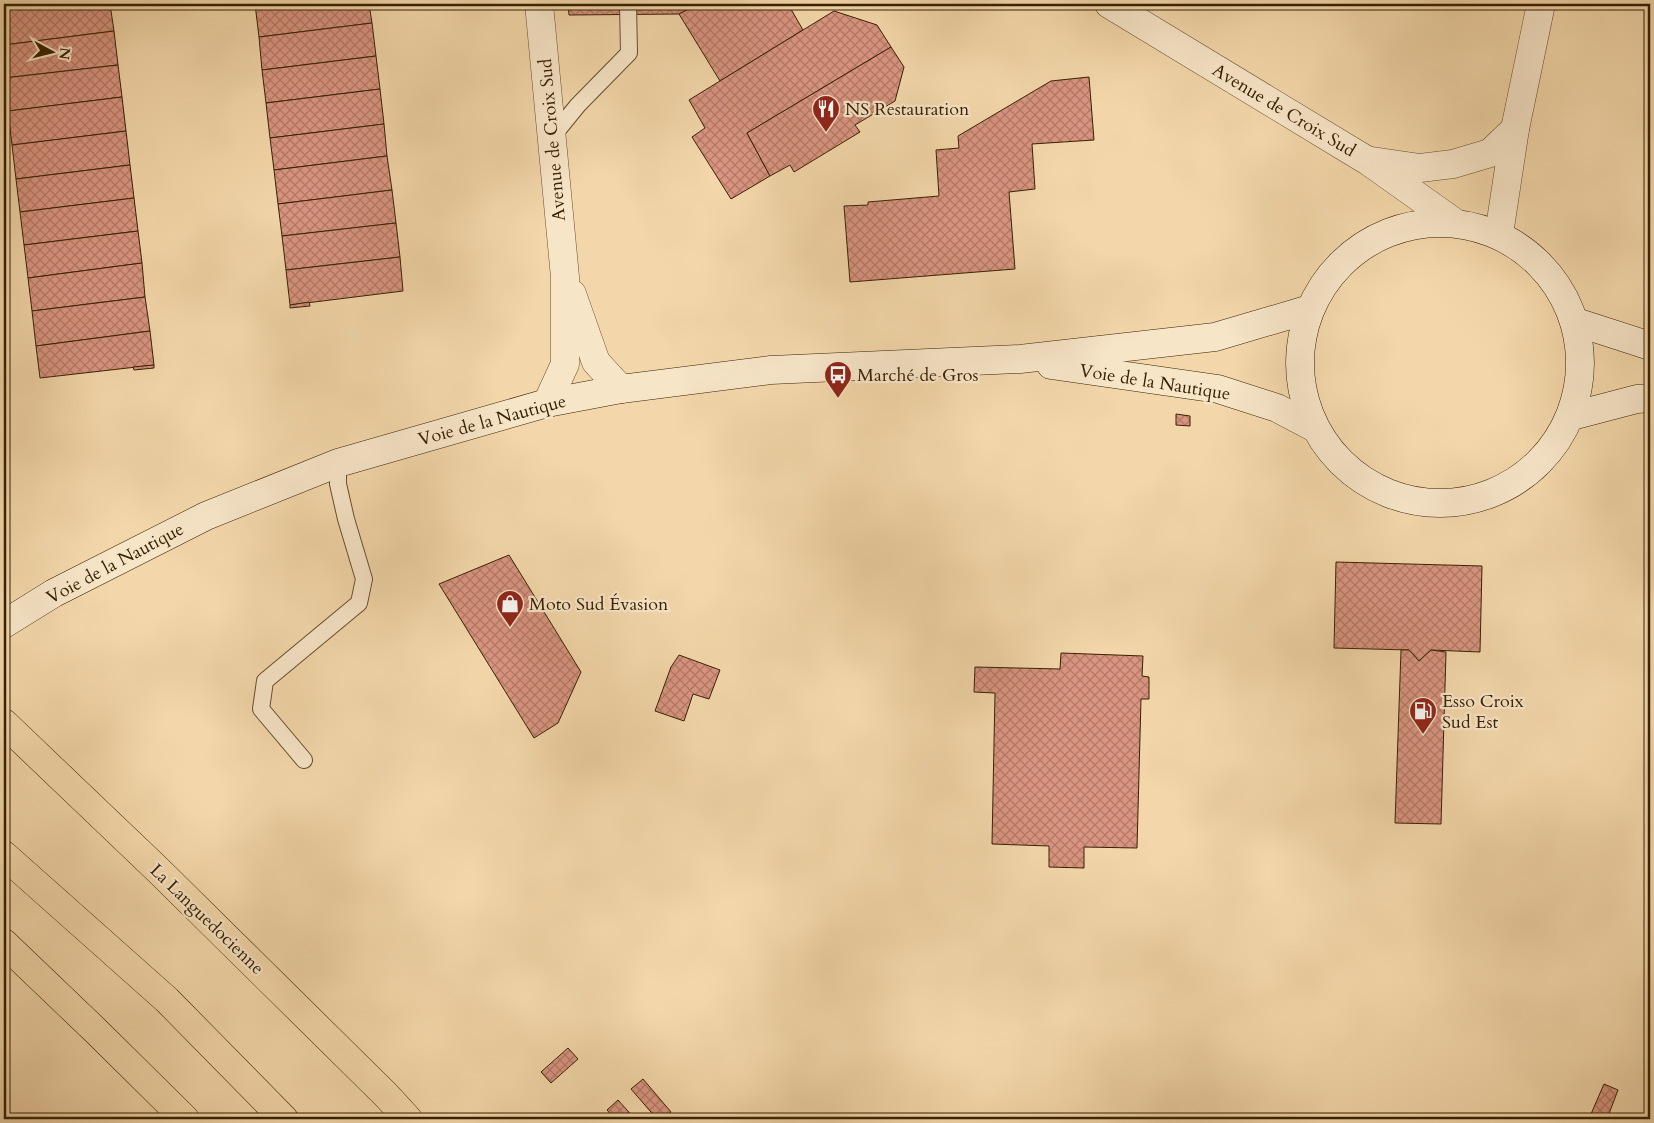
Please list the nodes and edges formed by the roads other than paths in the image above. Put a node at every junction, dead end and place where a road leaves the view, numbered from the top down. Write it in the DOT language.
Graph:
graph roads {
  1 [pos="539,4"];
  2 [pos="628,4"];
  3 [pos="1109,4"];
  4 [pos="1541,4"];
  5 [pos="1515,130"];
  6 [pos="552,137"];
  7 [pos="1368,160"];
  8 [pos="1454,222"];
  9 [pos="1499,234"];
  10 [pos="565,276"];
  11 [pos="1310,309"];
  12 [pos="1576,322"];
  13 [pos="1650,346"];
  14 [pos="1020,359"];
  15 [pos="621,389"];
  16 [pos="1650,398"];
  17 [pos="547,403"];
  18 [pos="1572,416"];
  19 [pos="1315,428"];
  20 [pos="338,463"];
  21 [pos="4,624"];
  22 [pos="4,723"];
  23 [pos="304,760"];
  24 [pos="4,855"];
  25 [pos="4,943"];
  26 [pos="185,1119"];
  27 [pos="284,1119"];
  28 [pos="408,1119"];
  1 -- 6 [label="street, Avenue de Croix Sud"];
  2 -- 6 [label="lane"];
  3 -- 7 [label="street, Avenue de Croix Sud"];
  4 -- 5 [label="street"];
  5 -- 7 [label="street"];
  5 -- 9 [label="street"];
  6 -- 10 [label="street, Avenue de Croix Sud"];
  7 -- 8 [label="street, Avenue de Croix Sud"];
  8 -- 9 [label="street"];
  8 -- 11 [label="street"];
  9 -- 12 [label="street"];
  10 -- 15 [label="street, Avenue de Croix Sud"];
  10 -- 17 [label="street, Avenue de Croix Sud"];
  11 -- 14 [label="street, Voie de la Nautique"];
  11 -- 19 [label="street"];
  12 -- 13 [label="street"];
  12 -- 18 [label="street"];
  14 -- 15 [label="street, Voie de la Nautique"];
  14 -- 19 [label="street, Voie de la Nautique"];
  15 -- 17 [label="street, Voie de la Nautique"];
  16 -- 18 [label="street"];
  17 -- 20 [label="street, Voie de la Nautique"];
  18 -- 19 [label="street"];
  20 -- 21 [label="street, Voie de la Nautique"];
  20 -- 23 [label="lane"];
  22 -- 28 [label="highway, La Languedocienne"];
  24 -- 27 [label="highway"];
  25 -- 26 [label="highway"];
}
